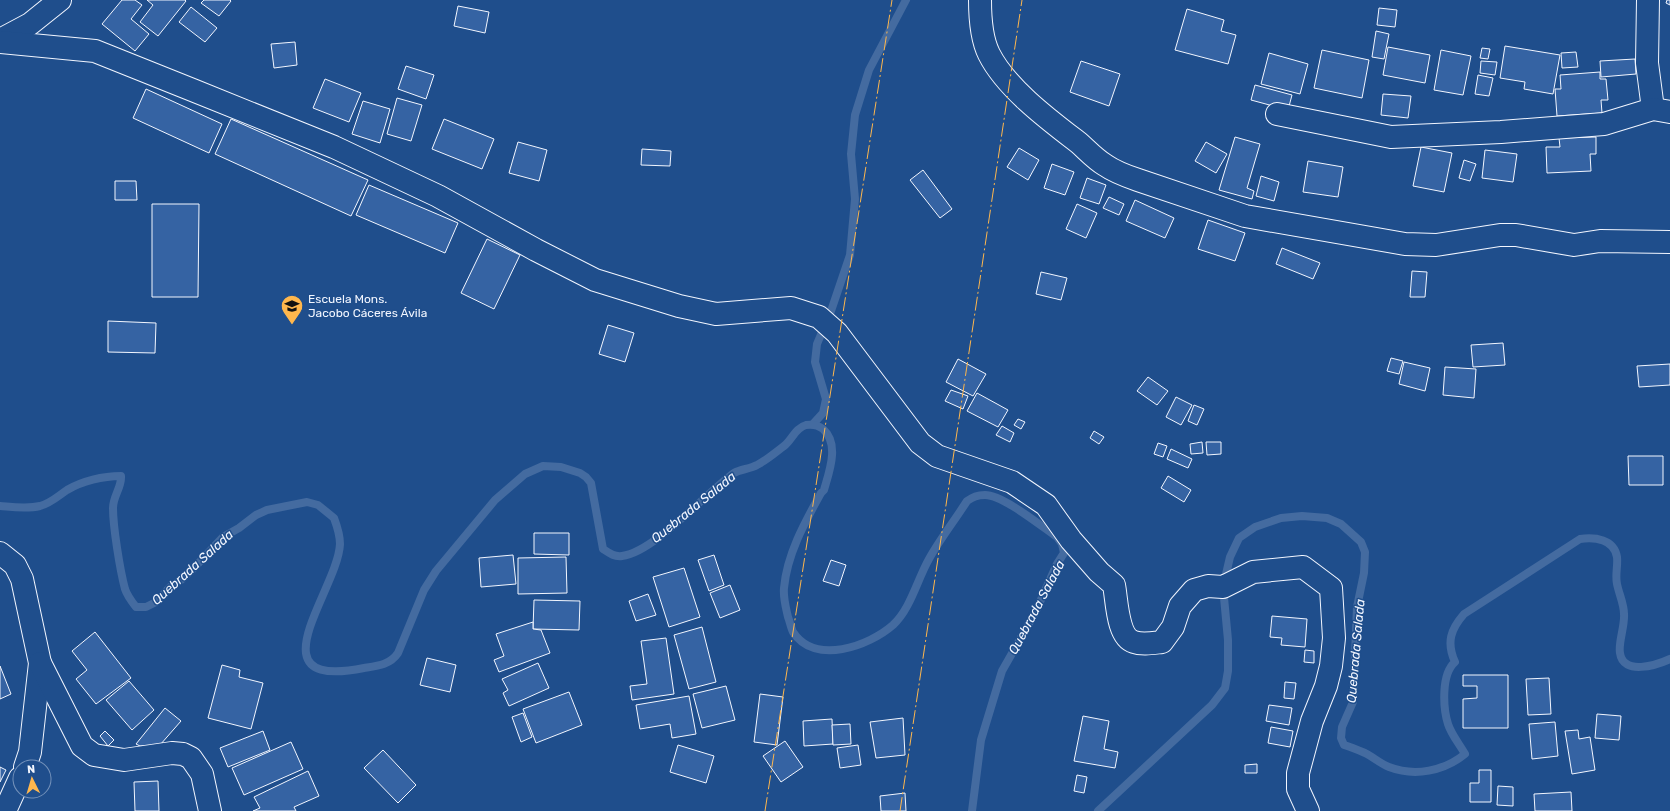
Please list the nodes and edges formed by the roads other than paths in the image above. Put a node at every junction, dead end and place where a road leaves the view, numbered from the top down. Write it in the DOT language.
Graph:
graph roads {
  1 [pos="60,0"];
  2 [pos="980,0"];
  3 [pos="1648,0"];
  4 [pos="0,41"];
  5 [pos="1662,111"];
  6 [pos="1277,114"];
  7 [pos="1670,242"];
  8 [pos="0,553"];
  9 [pos="40,663"];
  10 [pos="28,759"];
  11 [pos="12,797"];
  12 [pos="6,811"];
  13 [pos="210,811"];
  14 [pos="1308,811"];
  1 -- 4 [label="street"];
  2 -- 7 [label="street"];
  3 -- 5 [label="street"];
  4 -- 14 [label="street"];
  5 -- 6 [label="street"];
  8 -- 9 [label="street"];
  9 -- 10 [label="street"];
  9 -- 13 [label="street"];
  11 -- 12 [label="street"];
}
